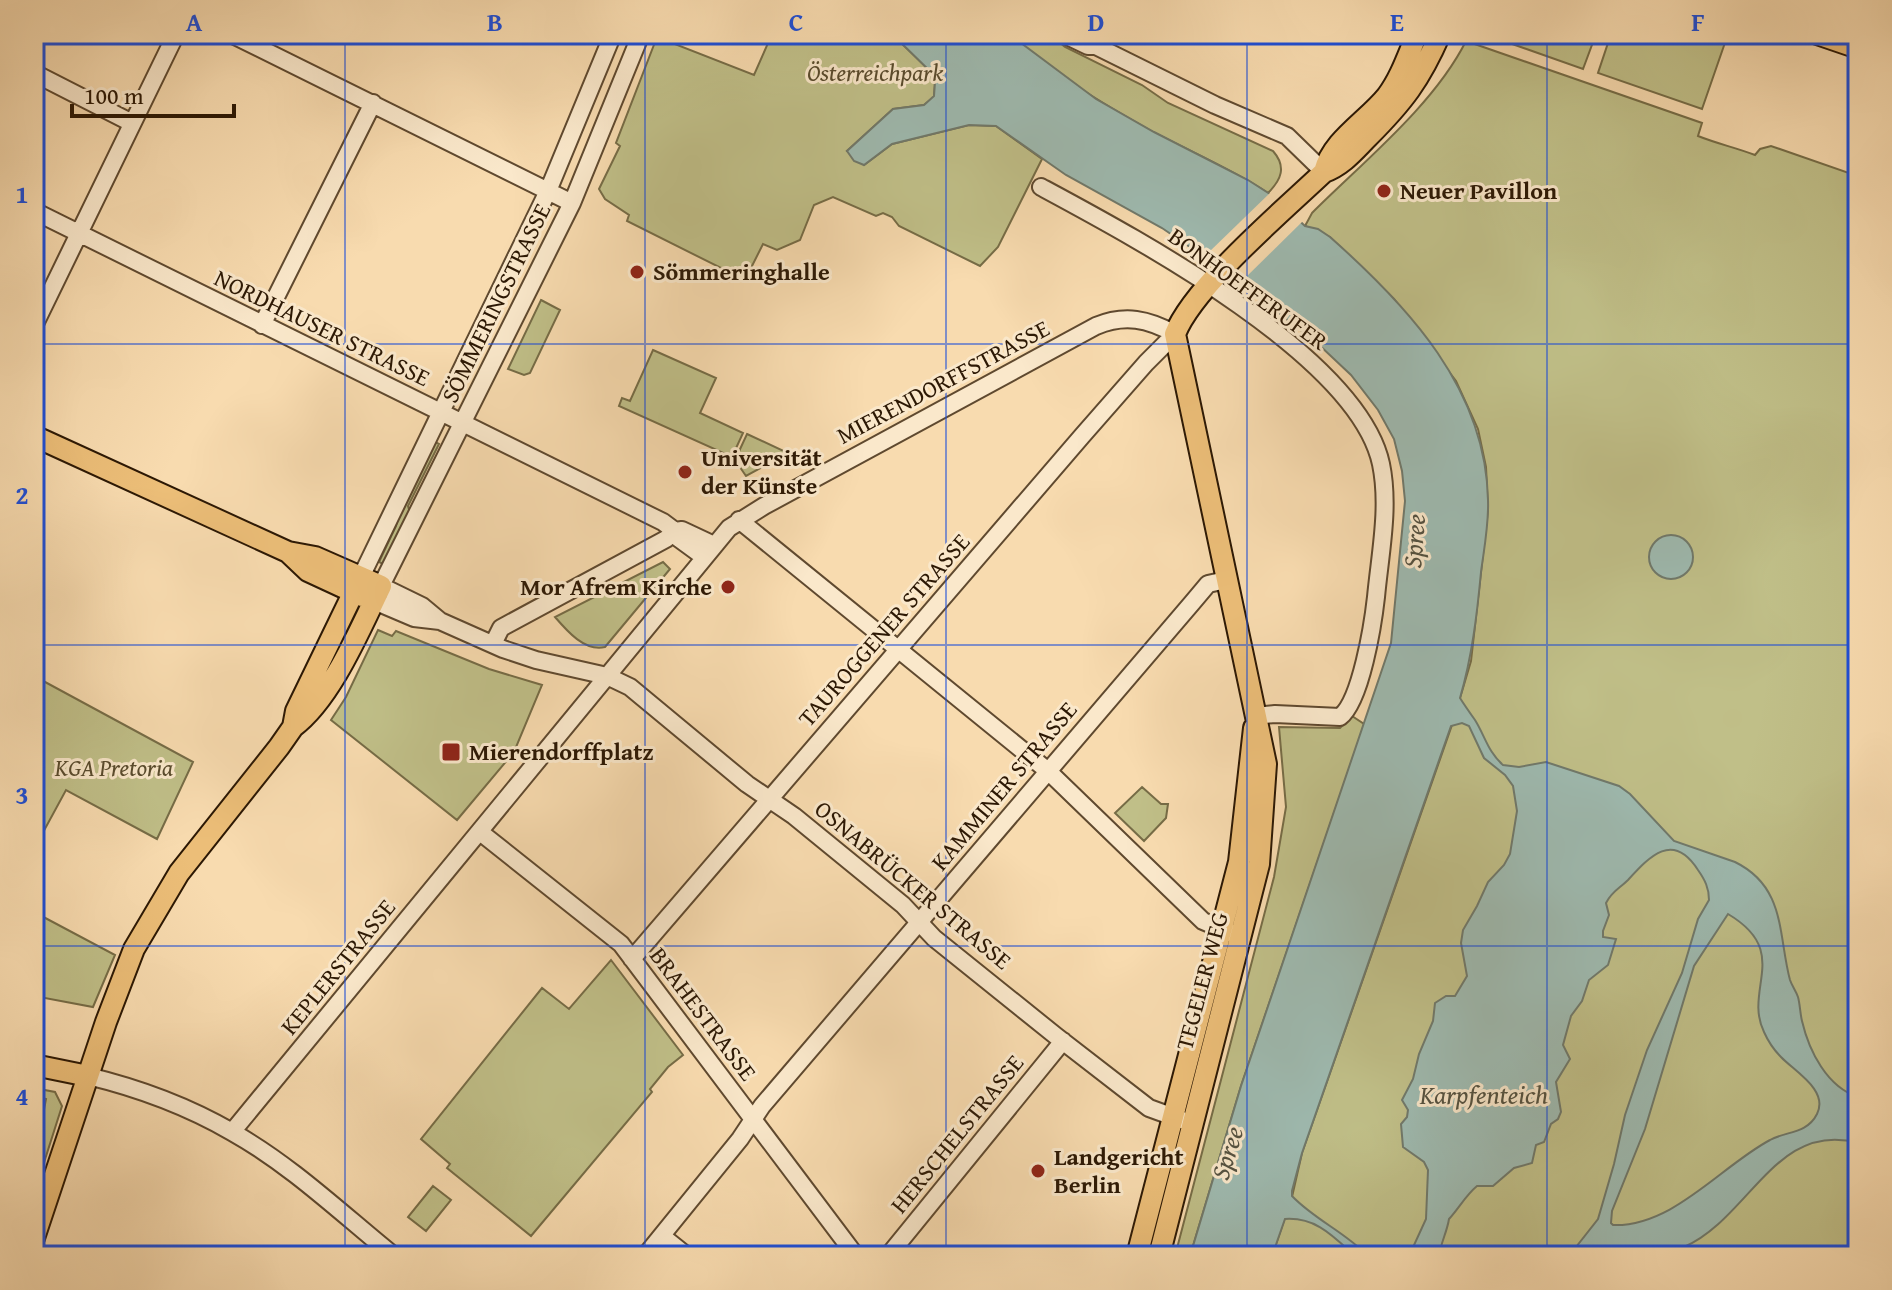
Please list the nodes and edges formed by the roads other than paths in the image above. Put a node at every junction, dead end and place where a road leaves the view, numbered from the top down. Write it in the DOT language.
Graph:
graph roads {
  1 [pos="176,34"];
  2 [pos="231,34"];
  3 [pos="613,34"];
  4 [pos="641,34"];
  5 [pos="1063,34"];
  6 [pos="1417,34"];
  7 [pos="1440,34"];
  8 [pos="1823,35"];
  9 [pos="1100,40"];
  10 [pos="1858,48"];
  11 [pos="34,73"];
  12 [pos="373,103"];
  13 [pos="132,123"];
  14 [pos="1324,172"];
  15 [pos="1041,187"];
  16 [pos="548,191"];
  17 [pos="572,203"];
  18 [pos="34,211"];
  19 [pos="78,235"];
  20 [pos="1209,285"];
  21 [pos="262,325"];
  22 [pos="34,326"];
  23 [pos="1175,334"];
  24 [pos="440,412"];
  25 [pos="464,424"];
  26 [pos="34,436"];
  27 [pos="739,520"];
  28 [pos="675,531"];
  29 [pos="709,551"];
  30 [pos="1226,580"];
  31 [pos="357,585"];
  32 [pos="377,594"];
  33 [pos="493,644"];
  34 [pos="900,649"];
  35 [pos="607,676"];
  36 [pos="313,695"];
  37 [pos="1255,716"];
  38 [pos="1048,771"];
  39 [pos="770,800"];
  40 [pos="480,832"];
  41 [pos="920,923"];
  42 [pos="1221,929"];
  43 [pos="632,959"];
  44 [pos="1063,1041"];
  45 [pos="34,1065"];
  46 [pos="88,1076"];
  47 [pos="753,1119"];
  48 [pos="1182,1120"];
  49 [pos="232,1132"];
  50 [pos="662,1236"];
  51 [pos="34,1238"];
  52 [pos="386,1253"];
  53 [pos="645,1256"];
  54 [pos="687,1256"];
  55 [pos="856,1256"];
  56 [pos="888,1256"];
  57 [pos="1137,1256"];
  58 [pos="1159,1256"];
  1 -- 13 [label="street"];
  2 -- 12 [label="street"];
  3 -- 16 [label="street, SÖMMERINGSTRASSE"];
  4 -- 17 [label="street, SÖMMERINGSTRASSE"];
  5 -- 9 [label="street"];
  6 -- 14 [label="main road"];
  7 -- 14 [label="main road"];
  8 -- 10 [label="main road"];
  9 -- 14 [label="street"];
  11 -- 13 [label="street"];
  12 -- 16 [label="street"];
  12 -- 21 [label="street"];
  13 -- 19 [label="street"];
  14 -- 20 [label="main road"];
  15 -- 20 [label="street, BONHOEFFERUFER"];
  16 -- 17 [label="street"];
  16 -- 24 [label="street, SÖMMERINGSTRASSE"];
  17 -- 25 [label="street, SÖMMERINGSTRASSE"];
  18 -- 19 [label="street, NORDHAUSER STRASSE"];
  19 -- 21 [label="street, NORDHAUSER STRASSE"];
  19 -- 22 [label="street"];
  20 -- 23 [label="main road"];
  20 -- 37 [label="street, BONHOEFFERUFER"];
  21 -- 24 [label="street, NORDHAUSER STRASSE"];
  23 -- 27 [label="street, MIERENDORFFSTRASSE"];
  23 -- 30 [label="main road, TEGELER WEG"];
  23 -- 34 [label="street, TAUROGGENER STRASSE"];
  24 -- 25 [label="street, NORDHAUSER STRASSE"];
  24 -- 31 [label="street, SÖMMERINGSTRASSE"];
  25 -- 28 [label="street, NORDHAUSER STRASSE"];
  25 -- 32 [label="street, SÖMMERINGSTRASSE"];
  26 -- 31 [label="main road"];
  27 -- 29 [label="street"];
  27 -- 34 [label="street"];
  28 -- 29 [label="street, NORDHAUSER STRASSE"];
  28 -- 33 [label="street"];
  29 -- 35 [label="street"];
  30 -- 37 [label="main road, TEGELER WEG"];
  30 -- 38 [label="street, KAMMINER STRASSE"];
  31 -- 32 [label="main road"];
  31 -- 36 [label="main road"];
  32 -- 33 [label="street"];
  32 -- 36 [label="main road"];
  33 -- 35 [label="street"];
  34 -- 38 [label="street"];
  34 -- 39 [label="street, TAUROGGENER STRASSE"];
  35 -- 39 [label="street, OSNABRÜCKER STRASSE"];
  35 -- 40 [label="street"];
  36 -- 46 [label="main road"];
  37 -- 42 [label="main road, TEGELER WEG"];
  38 -- 41 [label="street, KAMMINER STRASSE"];
  38 -- 42 [label="street"];
  39 -- 41 [label="street, OSNABRÜCKER STRASSE"];
  39 -- 43 [label="street, TAUROGGENER STRASSE"];
  40 -- 43 [label="street, BRAHESTRASSE"];
  40 -- 49 [label="street, KEPLERSTRASSE"];
  41 -- 44 [label="street, OSNABRÜCKER STRASSE"];
  41 -- 47 [label="street, KAMMINER STRASSE"];
  42 -- 48 [label="main road, TEGELER WEG"];
  43 -- 47 [label="street, BRAHESTRASSE"];
  44 -- 48 [label="street, OSNABRÜCKER STRASSE"];
  44 -- 56 [label="street, HERSCHELSTRASSE"];
  45 -- 46 [label="main road"];
  46 -- 49 [label="street"];
  46 -- 51 [label="main road"];
  47 -- 50 [label="street, KAMMINER STRASSE"];
  47 -- 55 [label="street, BRAHESTRASSE"];
  48 -- 57 [label="main road, TEGELER WEG"];
  48 -- 58 [label="main road, TEGELER WEG"];
  49 -- 52 [label="street"];
  50 -- 53 [label="street, KAMMINER STRASSE"];
  50 -- 54 [label="street"];
}
